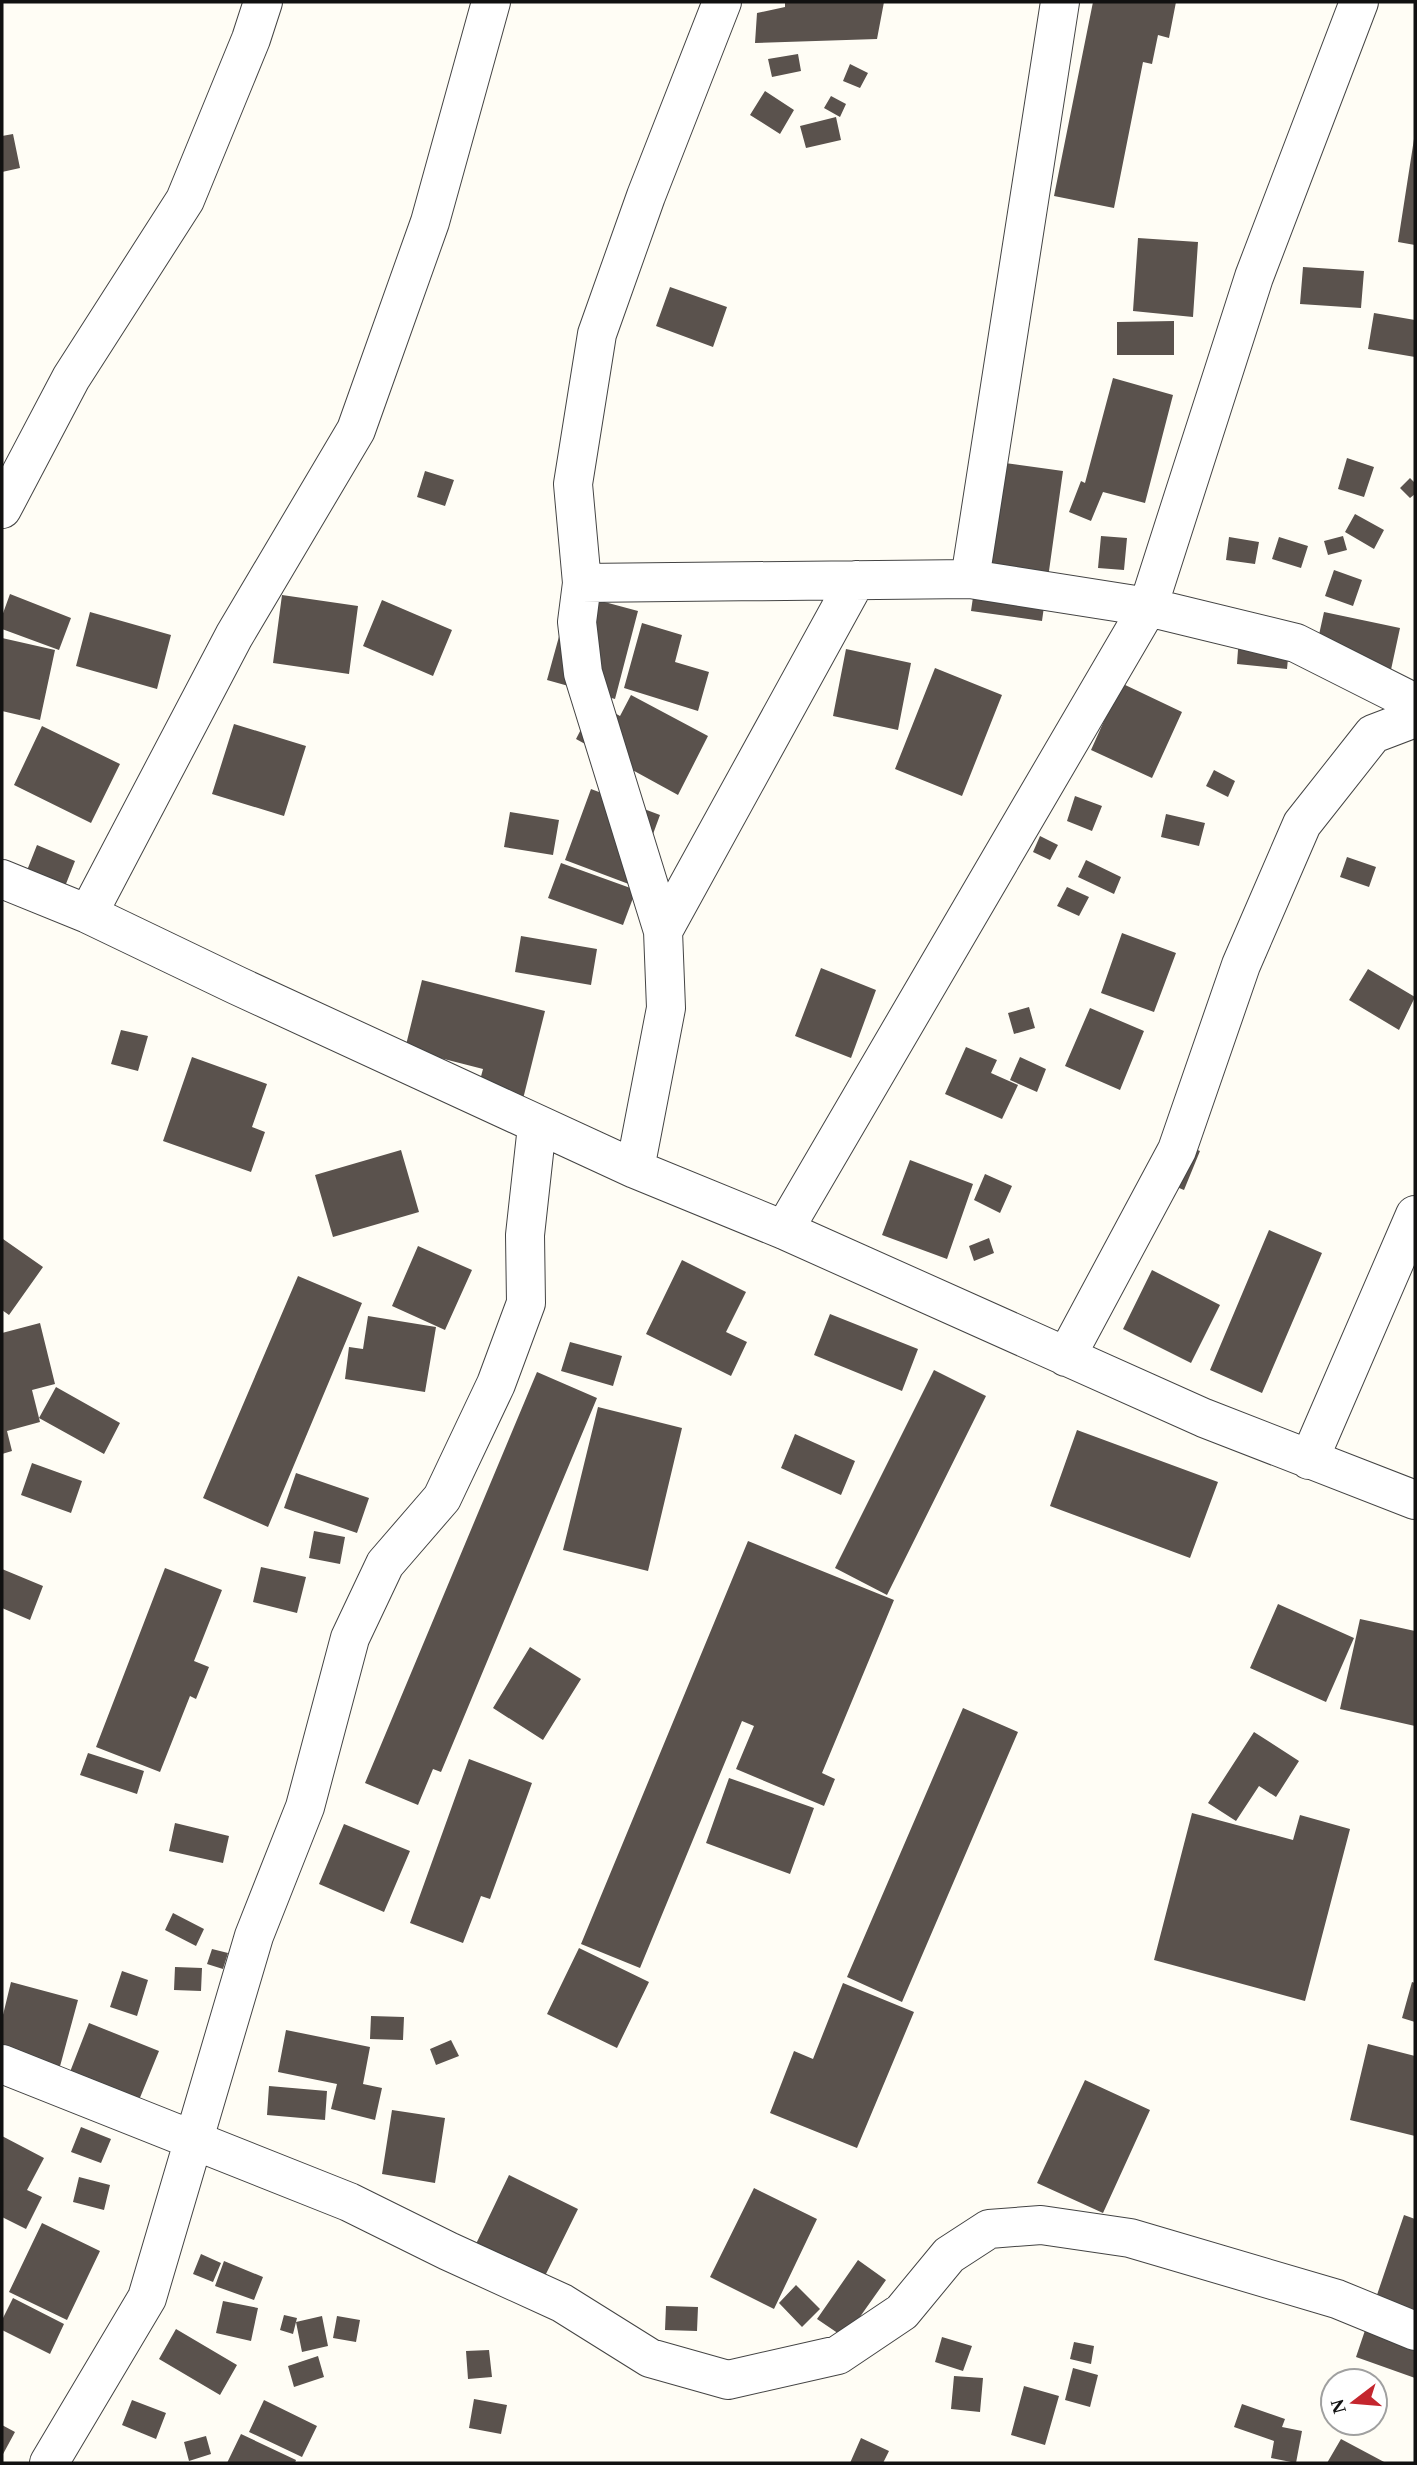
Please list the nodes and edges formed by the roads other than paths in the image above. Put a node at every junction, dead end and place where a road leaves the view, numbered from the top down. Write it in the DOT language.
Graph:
graph roads {
  1 [pos="263,2"];
  2 [pos="491,2"];
  3 [pos="722,2"];
  4 [pos="1060,2"];
  5 [pos="1359,2"];
  6 [pos="2,509"];
  7 [pos="970,579"];
  8 [pos="856,580"];
  9 [pos="582,583"];
  10 [pos="1148,607"];
  11 [pos="1415,704"];
  12 [pos="1415,718"];
  13 [pos="2,879"];
  14 [pos="88,914"];
  15 [pos="663,931"];
  16 [pos="537,1126"];
  17 [pos="635,1169"];
  18 [pos="1415,1215"];
  19 [pos="783,1230"];
  20 [pos="1066,1357"];
  21 [pos="1309,1460"];
  22 [pos="1415,1500"];
  23 [pos="2,2064"];
  24 [pos="195,2141"];
  25 [pos="1415,2331"];
  26 [pos="49,2463"];
  1 -- 6 [label="street"];
  2 -- 14 [label="street"];
  3 -- 9 [label="street"];
  4 -- 7 [label="street"];
  5 -- 10 [label="street"];
  7 -- 8 [label="street"];
  7 -- 10 [label="street"];
  8 -- 9 [label="street"];
  8 -- 15 [label="street"];
  9 -- 15 [label="street"];
  10 -- 11 [label="street"];
  10 -- 19 [label="street"];
  12 -- 20 [label="street"];
  13 -- 14 [label="street"];
  14 -- 16 [label="street"];
  15 -- 17 [label="street"];
  16 -- 17 [label="street"];
  16 -- 24 [label="street"];
  17 -- 19 [label="street"];
  18 -- 21 [label="street"];
  19 -- 20 [label="street"];
  20 -- 21 [label="street"];
  21 -- 22 [label="street"];
  23 -- 24 [label="street"];
  24 -- 25 [label="street"];
  24 -- 26 [label="street"];
}
